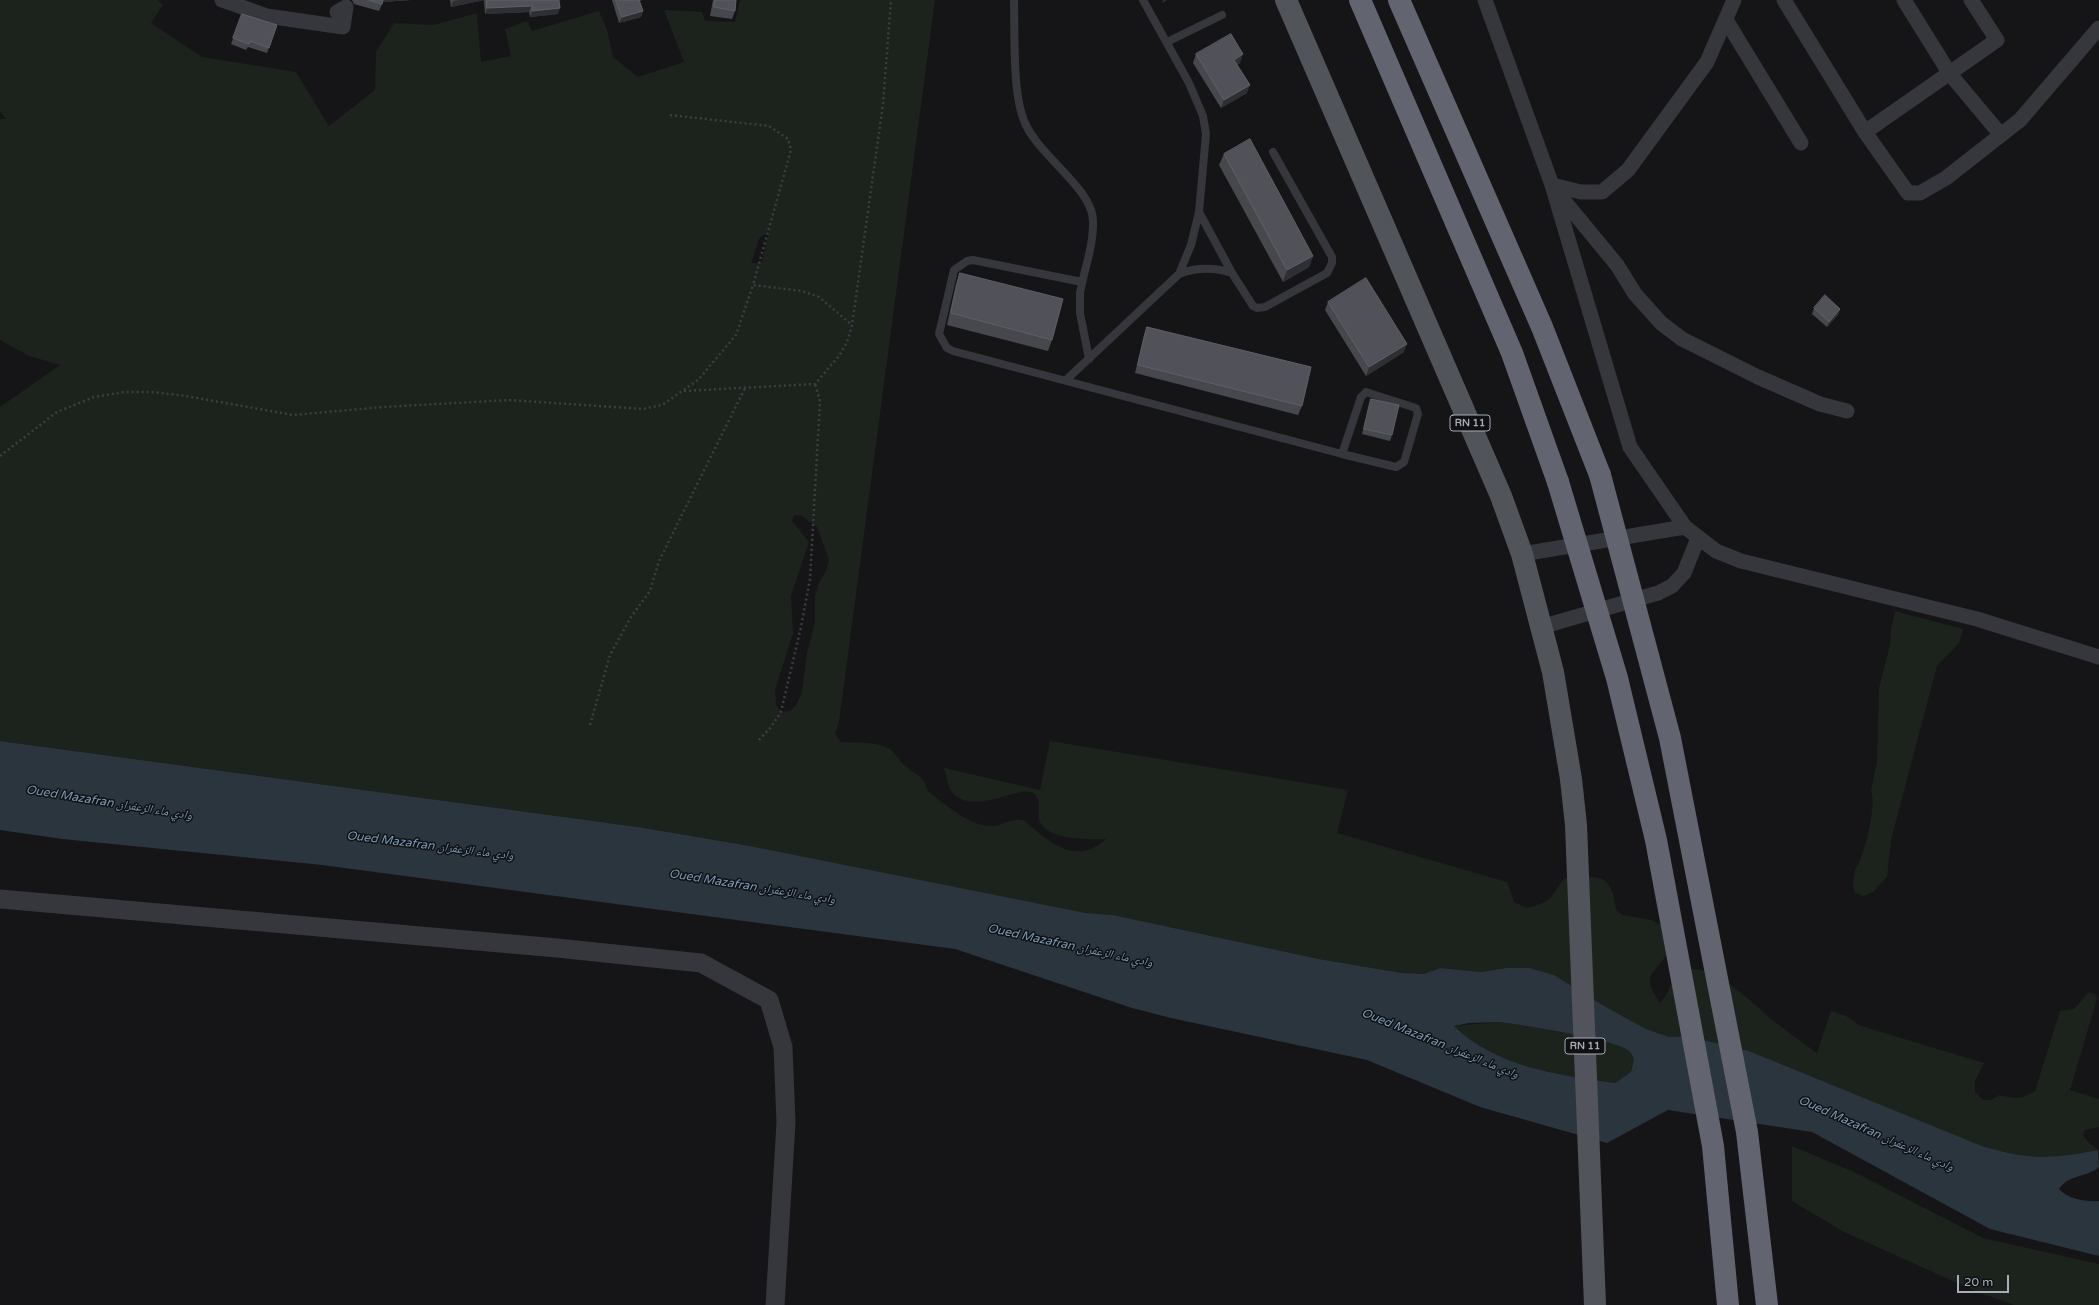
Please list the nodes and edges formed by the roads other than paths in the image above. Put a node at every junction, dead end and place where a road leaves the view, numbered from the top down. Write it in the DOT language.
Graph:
graph roads {
  1 [pos="222,0"];
  2 [pos="1014,0"];
  3 [pos="1143,0"];
  4 [pos="1286,0"];
  5 [pos="1360,0"];
  6 [pos="1399,0"];
  7 [pos="1485,0"];
  8 [pos="1734,0"];
  9 [pos="1784,0"];
  10 [pos="1904,0"];
  11 [pos="1971,0"];
  12 [pos="337,12"];
  13 [pos="1222,15"];
  14 [pos="1726,20"];
  15 [pos="2099,28"];
  16 [pos="1167,42"];
  17 [pos="1950,74"];
  18 [pos="1865,132"];
  19 [pos="2001,135"];
  20 [pos="1801,143"];
  21 [pos="1273,152"];
  22 [pos="1552,186"];
  23 [pos="1199,212"];
  24 [pos="1232,273"];
  25 [pos="1179,274"];
  26 [pos="1082,282"];
  27 [pos="1089,359"];
  28 [pos="1066,380"];
  29 [pos="1847,411"];
  30 [pos="1342,454"];
  31 [pos="1685,527"];
  32 [pos="1698,538"];
  33 [pos="1522,554"];
  34 [pos="1541,627"];
  35 [pos="2099,657"];
  36 [pos="0,899"];
  37 [pos="775,1305"];
  38 [pos="1595,1305"];
  39 [pos="1728,1305"];
  40 [pos="1767,1305"];
  1 -- 12 [label="street"];
  2 -- 26 [label="lane"];
  3 -- 16 [label="lane"];
  4 -- 33 [label="main road, RN 11"];
  5 -- 39 [label="highway, bridge"];
  6 -- 40 [label="highway, bridge"];
  7 -- 22 [label="street"];
  8 -- 14 [label="street"];
  9 -- 18 [label="street"];
  10 -- 17 [label="street"];
  11 -- 17 [label="street"];
  13 -- 16 [label="lane"];
  14 -- 20 [label="street"];
  14 -- 22 [label="street"];
  15 -- 19 [label="street"];
  16 -- 23 [label="lane"];
  17 -- 18 [label="street"];
  17 -- 19 [label="street"];
  18 -- 19 [label="street"];
  21 -- 24 [label="lane"];
  22 -- 29 [label="street"];
  22 -- 31 [label="street"];
  23 -- 24 [label="lane"];
  23 -- 25 [label="lane"];
  24 -- 25 [label="lane"];
  25 -- 27 [label="lane"];
  26 -- 27 [label="lane"];
  26 -- 28 [label="lane"];
  27 -- 28 [label="lane"];
  28 -- 30 [label="lane"];
  30 -- 30 [label="lane"];
  31 -- 32 [label="street"];
  31 -- 33 [label="street"];
  32 -- 34 [label="street"];
  32 -- 35 [label="street"];
  33 -- 34 [label="main road, RN 11"];
  34 -- 38 [label="main road, RN 11"];
  36 -- 37 [label="street"];
}
